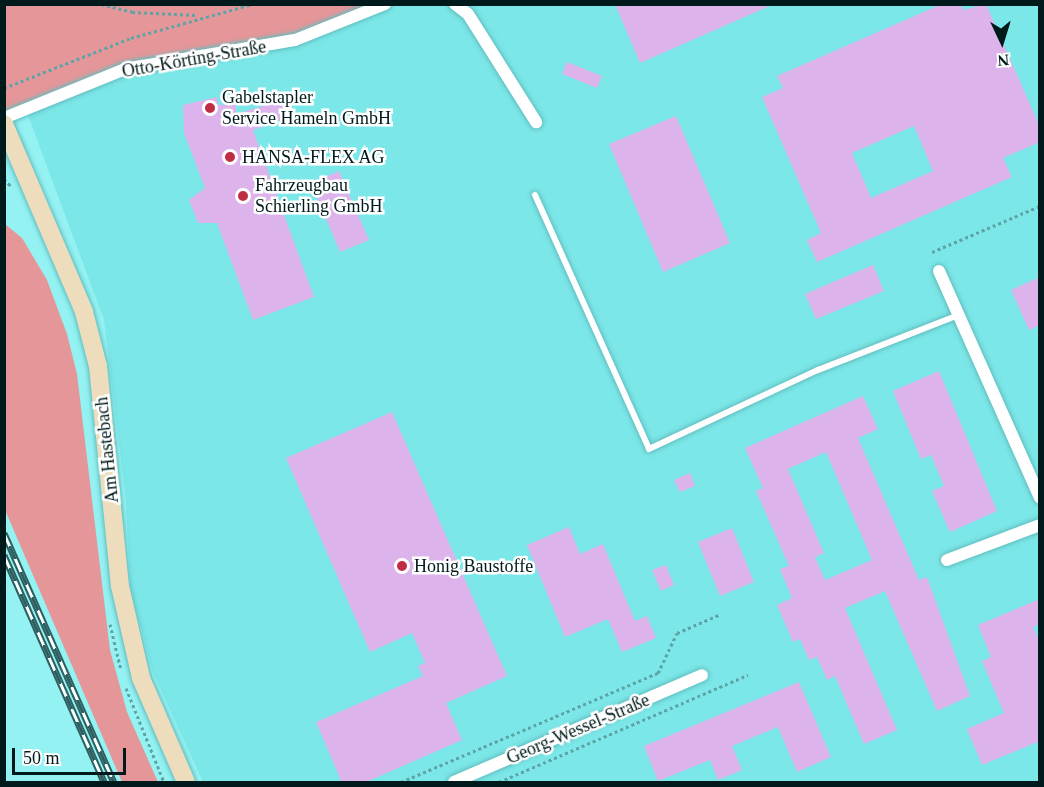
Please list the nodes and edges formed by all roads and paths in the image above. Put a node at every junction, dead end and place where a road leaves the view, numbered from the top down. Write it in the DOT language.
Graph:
graph roads {
  1 [pos="101,4"];
  2 [pos="253,4"];
  3 [pos="385,4"];
  4 [pos="455,4"];
  5 [pos="202,15"];
  6 [pos="4,88"];
  7 [pos="4,118"];
  8 [pos="536,122"];
  9 [pos="4,124"];
  10 [pos="4,179"];
  11 [pos="14,191"];
  12 [pos="535,195"];
  13 [pos="1040,206"];
  14 [pos="932,252"];
  15 [pos="939,271"];
  16 [pos="958,315"];
  17 [pos="1040,498"];
  18 [pos="1040,525"];
  19 [pos="947,560"];
  20 [pos="721,614"];
  21 [pos="109,619"];
  22 [pos="702,675"];
  23 [pos="748,675"];
  24 [pos="164,783"];
  25 [pos="186,783"];
  26 [pos="401,783"];
  27 [pos="454,783"];
  28 [pos="499,783"];
  1 -- 5 [label="path"];
  2 -- 5 [label="path"];
  3 -- 7 [label="street, Otto-Körting-Straße"];
  4 -- 8 [label="street"];
  5 -- 6 [label="path"];
  9 -- 25 [label="main road, Am Hastebach"];
  10 -- 11 [label="path"];
  12 -- 16 [label="lane"];
  13 -- 14 [label="path"];
  15 -- 16 [label="street"];
  16 -- 17 [label="street"];
  18 -- 19 [label="street"];
  20 -- 26 [label="path"];
  21 -- 24 [label="path"];
  22 -- 27 [label="street, Georg-Wessel-Straße"];
  23 -- 28 [label="path"];
}
